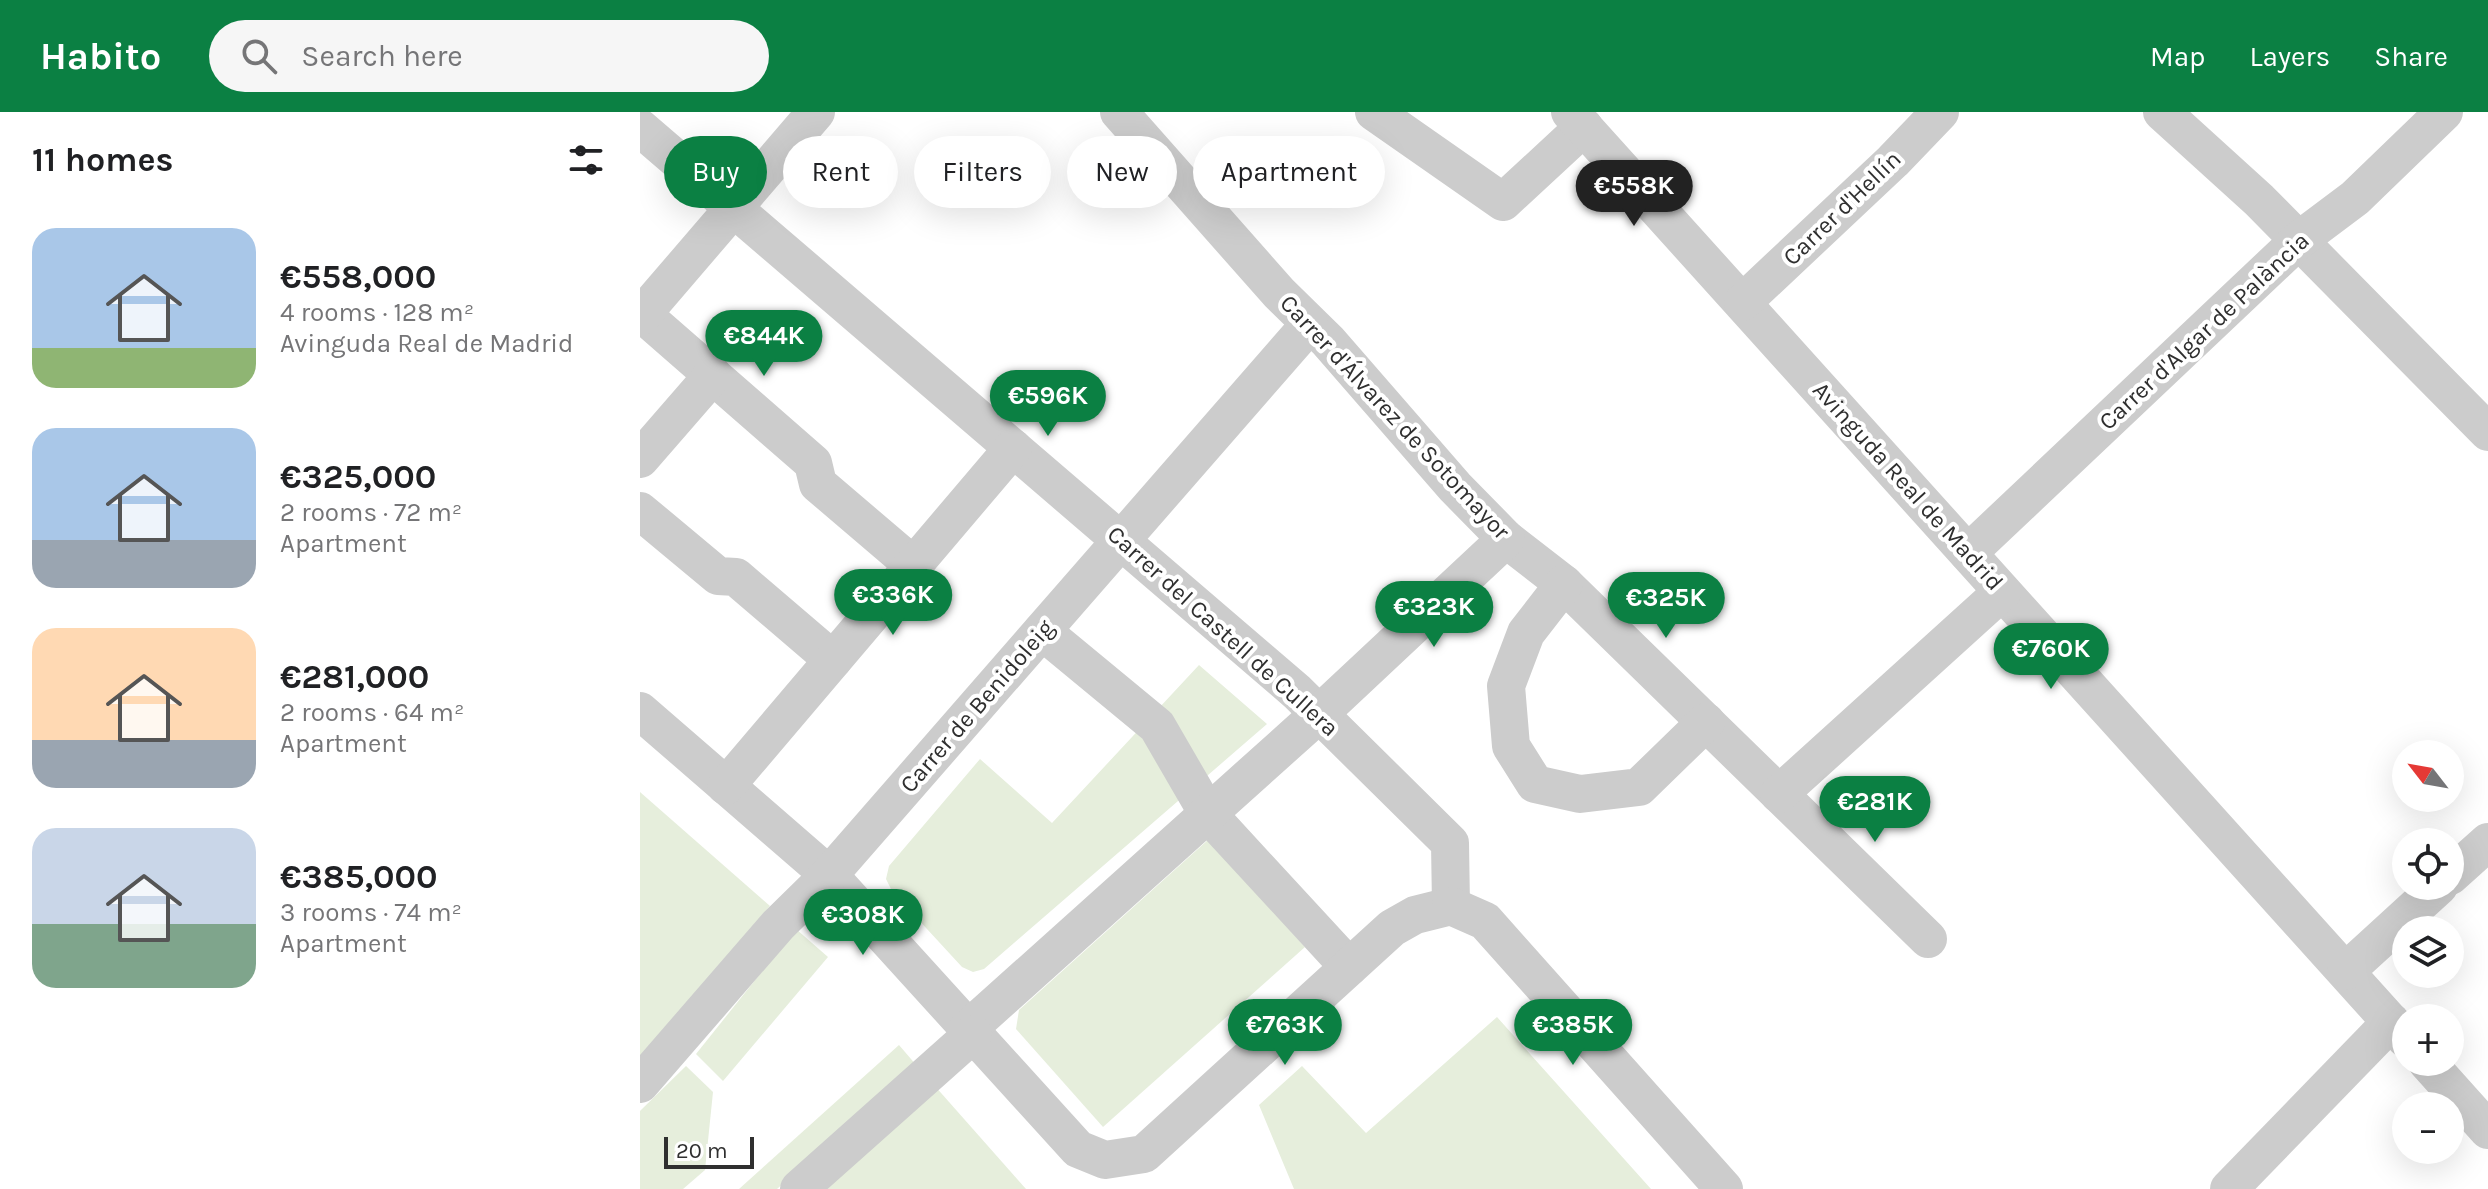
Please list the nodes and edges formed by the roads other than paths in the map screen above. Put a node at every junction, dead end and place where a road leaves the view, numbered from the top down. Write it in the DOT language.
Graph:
graph roads {
  1 [pos="816,112"];
  2 [pos="1119,112"];
  3 [pos="1374,112"];
  4 [pos="1940,112"];
  5 [pos="2162,112"];
  6 [pos="2444,112"];
  7 [pos="1577,120"];
  8 [pos="640,128"];
  9 [pos="664,149"];
  10 [pos="767,169"];
  11 [pos="733,208"];
  12 [pos="2299,240"];
  13 [pos="1743,302"];
  14 [pos="641,314"];
  15 [pos="1309,325"];
  16 [pos="713,375"];
  17 [pos="2488,432"];
  18 [pos="1013,448"];
  19 [pos="640,459"];
  20 [pos="640,511"];
  21 [pos="1506,539"];
  22 [pos="1121,541"];
  23 [pos="1968,553"];
  24 [pos="913,565"];
  25 [pos="1564,584"];
  26 [pos="2002,592"];
  27 [pos="1042,631"];
  28 [pos="833,660"];
  29 [pos="640,711"];
  30 [pos="1319,714"];
  31 [pos="1706,722"];
  32 [pos="726,786"];
  33 [pos="1779,794"];
  34 [pos="1208,814"];
  35 [pos="2488,842"];
  36 [pos="2464,863"];
  37 [pos="829,875"];
  38 [pos="2424,900"];
  39 [pos="1451,906"];
  40 [pos="1928,939"];
  41 [pos="1349,967"];
  42 [pos="2346,971"];
  43 [pos="2392,1023"];
  44 [pos="970,1032"];
  45 [pos="2392,1036"];
  46 [pos="2440,1076"];
  47 [pos="640,1084"];
  48 [pos="2488,1130"];
  49 [pos="799,1189"];
  50 [pos="1724,1189"];
  51 [pos="2229,1189"];
  1 -- 10 [label="street"];
  2 -- 15 [label="street, Carrer d'Álvarez de Sotomayor"];
  3 -- 7 [label="street"];
  4 -- 13 [label="street, Carrer d'Hellín"];
  5 -- 12 [label="street"];
  6 -- 12 [label="street, Carrer d'Algar de Palància"];
  7 -- 13 [label="street, Avinguda Real de Madrid"];
  8 -- 9 [label="street, Carrer del Castell de Cullera"];
  11 -- 14 [label="street"];
  11 -- 18 [label="street, Carrer del Castell de Cullera"];
  12 -- 17 [label="street"];
  12 -- 23 [label="street, Carrer d'Algar de Palància"];
  13 -- 23 [label="street, Avinguda Real de Madrid"];
  14 -- 16 [label="street"];
  15 -- 21 [label="street, Carrer d'Álvarez de Sotomayor"];
  15 -- 22 [label="street, Carrer de Benidoleig"];
  16 -- 19 [label="street"];
  16 -- 24 [label="street"];
  18 -- 22 [label="street, Carrer del Castell de Cullera"];
  18 -- 24 [label="street"];
  20 -- 28 [label="street"];
  21 -- 25 [label="street, Carrer d'Álvarez de Sotomayor"];
  21 -- 30 [label="street"];
  22 -- 27 [label="street, Carrer de Benidoleig"];
  22 -- 30 [label="street, Carrer del Castell de Cullera"];
  23 -- 26 [label="street, Avinguda Real de Madrid"];
  24 -- 28 [label="street"];
  25 -- 31 [label="street, Carrer d'Álvarez de Sotomayor"];
  25 -- 31 [label="street"];
  26 -- 33 [label="street"];
  26 -- 42 [label="street, Avinguda Real de Madrid"];
  27 -- 34 [label="street"];
  27 -- 37 [label="street, Carrer de Benidoleig"];
  28 -- 32 [label="street"];
  29 -- 32 [label="street"];
  30 -- 34 [label="street"];
  30 -- 39 [label="street, Carrer del Castell de Cullera"];
  31 -- 33 [label="street, Carrer d'Álvarez de Sotomayor"];
  32 -- 37 [label="street"];
  33 -- 40 [label="street, Carrer d'Álvarez de Sotomayor"];
  34 -- 41 [label="street"];
  34 -- 44 [label="street"];
  35 -- 36 [label="street"];
  37 -- 44 [label="street"];
  37 -- 47 [label="street, Carrer de Benidoleig"];
  38 -- 42 [label="street"];
  39 -- 41 [label="street"];
  39 -- 50 [label="street"];
  41 -- 44 [label="street"];
  42 -- 43 [label="street, Avinguda Real de Madrid"];
  44 -- 49 [label="street"];
  45 -- 51 [label="street"];
  46 -- 48 [label="street"];
}
